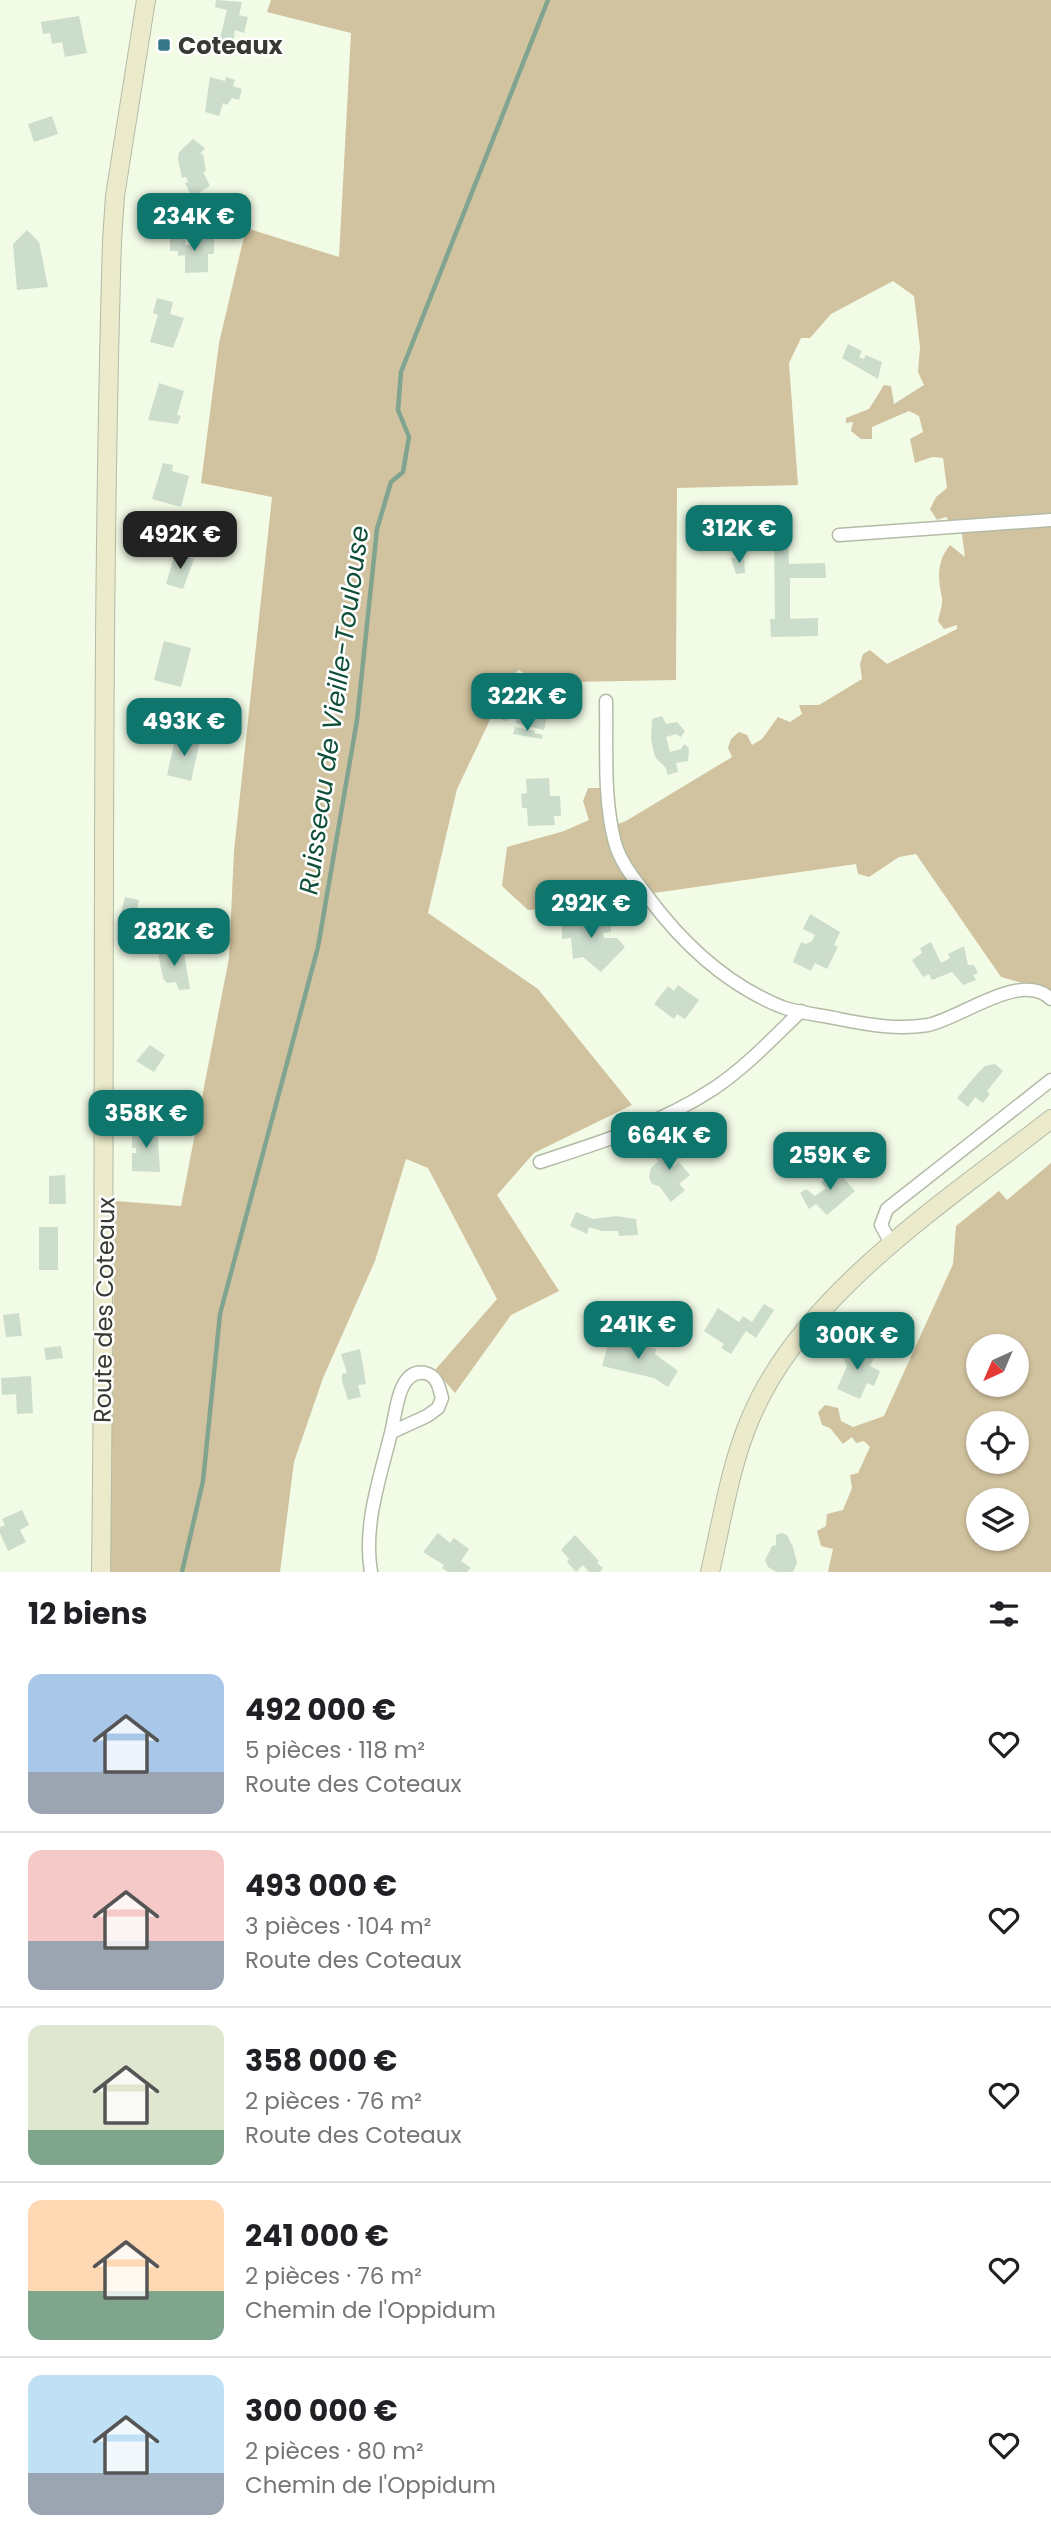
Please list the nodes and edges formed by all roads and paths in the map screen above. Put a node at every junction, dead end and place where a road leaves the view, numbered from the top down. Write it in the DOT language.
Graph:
graph roads {
  1 [pos="146,0"];
  2 [pos="1051,520"];
  3 [pos="839,535"];
  4 [pos="606,701"];
  5 [pos="1051,999"];
  6 [pos="802,1011"];
  7 [pos="1051,1080"];
  8 [pos="1051,1119"];
  9 [pos="540,1162"];
  10 [pos="892,1245"];
  11 [pos="392,1432"];
  12 [pos="101,1572"];
  13 [pos="371,1572"];
  14 [pos="710,1572"];
  1 -- 12 [label="street, Route des Coteaux"];
  2 -- 3 [label="street"];
  4 -- 6 [label="street"];
  5 -- 6 [label="street"];
  6 -- 9 [label="street"];
  7 -- 10 [label="street"];
  8 -- 10 [label="street"];
  10 -- 14 [label="street"];
  11 -- 11 [label="street"];
  11 -- 13 [label="street"];
}
